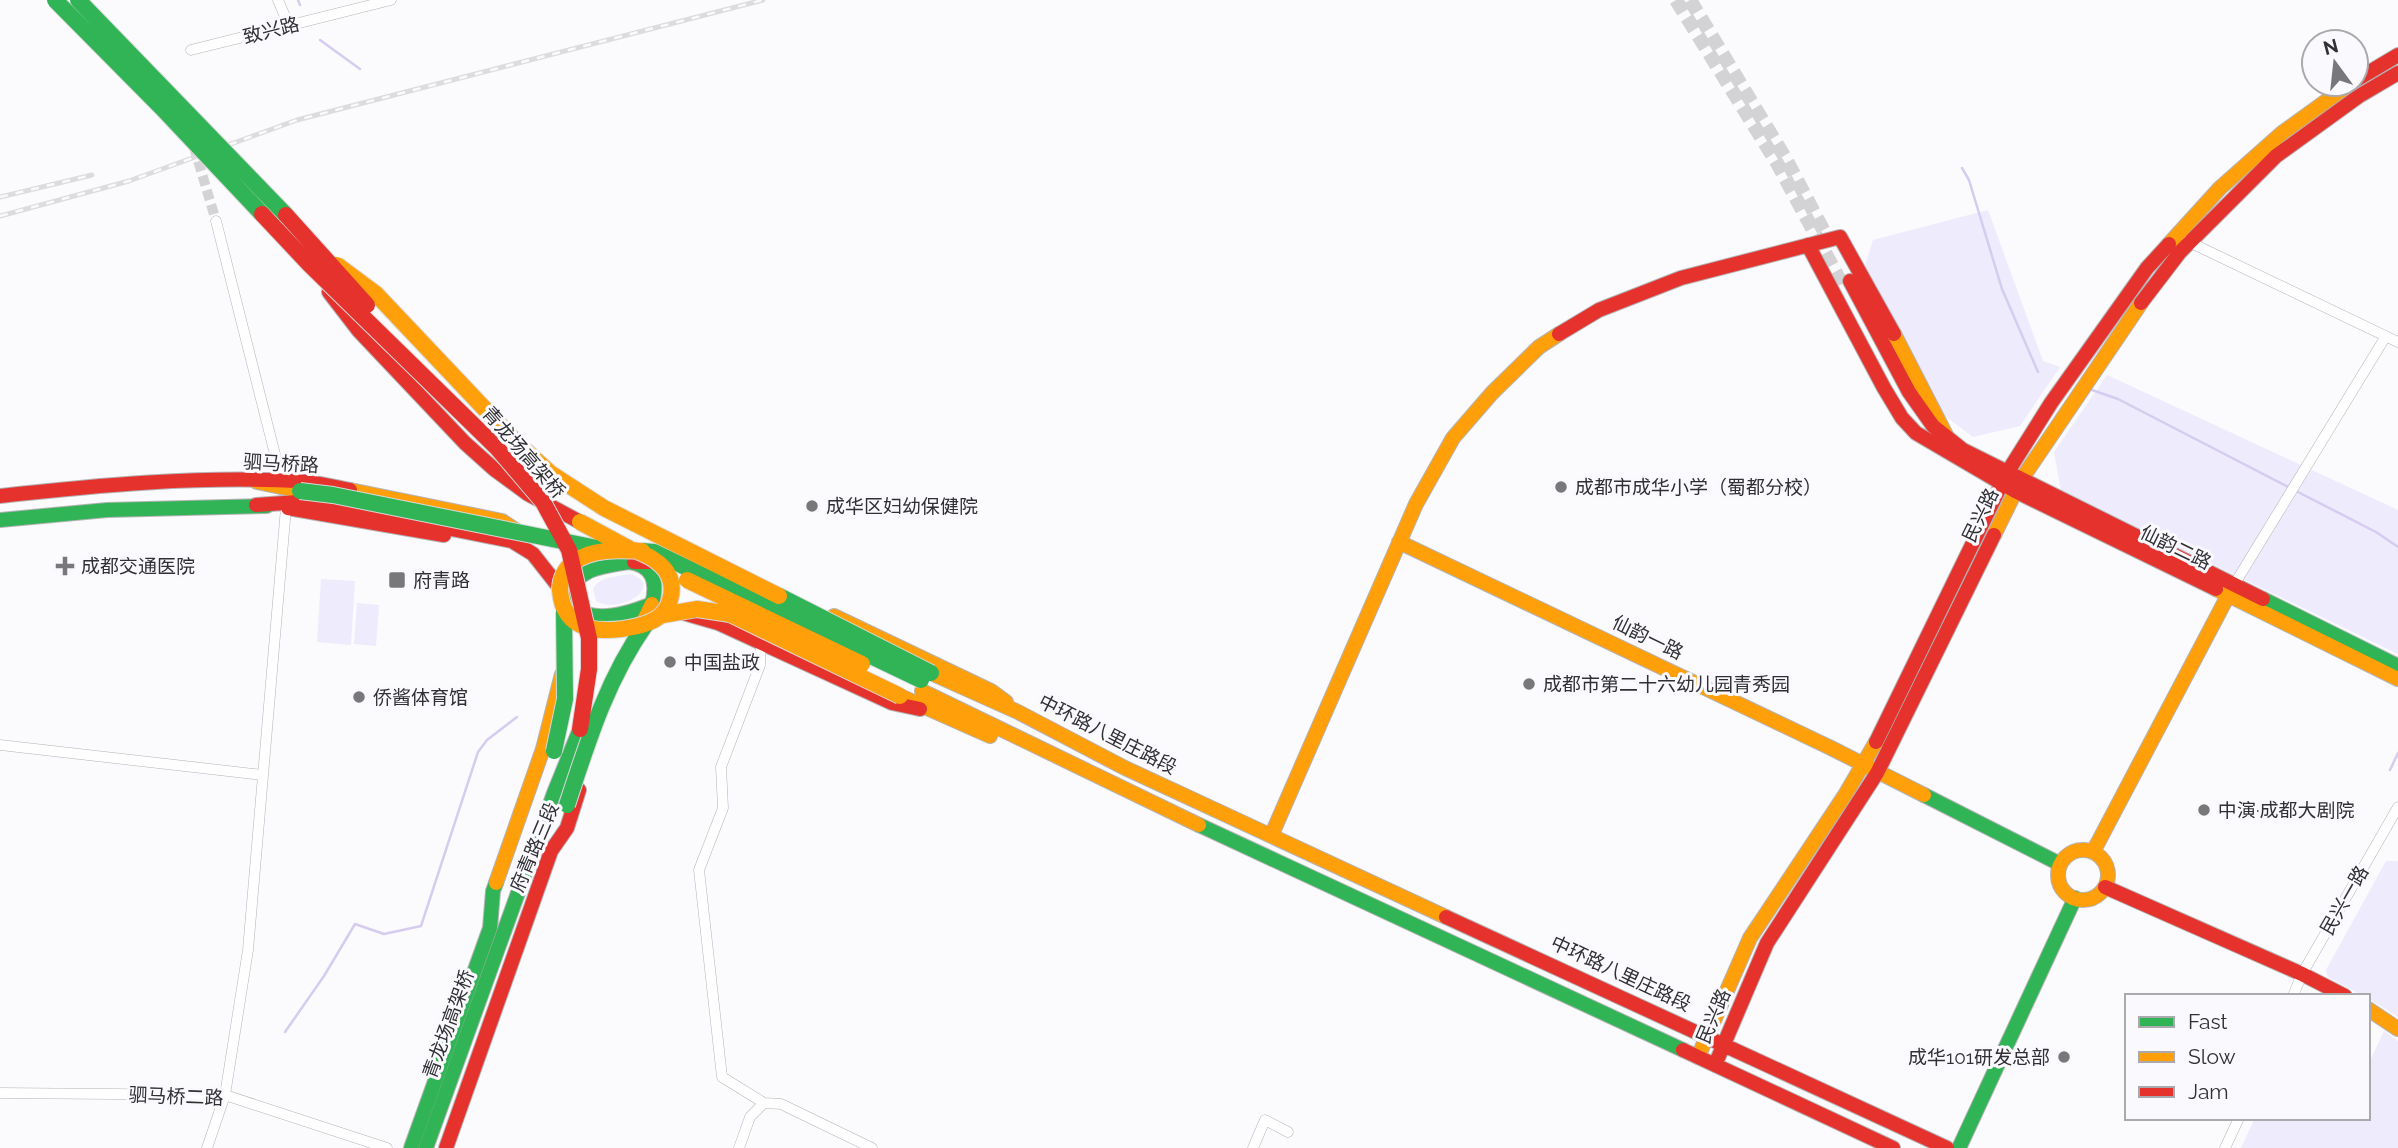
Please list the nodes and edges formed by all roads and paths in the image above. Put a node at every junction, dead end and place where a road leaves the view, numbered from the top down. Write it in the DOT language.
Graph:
graph roads {
  1 [pos="53,0"];
  2 [pos="78,0"];
  3 [pos="278,0"];
  4 [pos="391,0"];
  5 [pos="289,26"];
  6 [pos="191,50"];
  7 [pos="2398,55"];
  8 [pos="2370,72"];
  9 [pos="2398,73"];
  10 [pos="2331,98"];
  11 [pos="186,123"];
  12 [pos="216,221"];
  13 [pos="2183,239"];
  14 [pos="1808,245"];
  15 [pos="320,251"];
  16 [pos="309,264"];
  17 [pos="1845,281"];
  18 [pos="2386,337"];
  19 [pos="2398,342"];
  20 [pos="257,482"];
  21 [pos="282,482"];
  22 [pos="2011,482"];
  23 [pos="0,496"];
  24 [pos="295,500"];
  25 [pos="0,520"];
  26 [pos="1399,542"];
  27 [pos="608,551"];
  28 [pos="634,556"];
  29 [pos="2231,590"];
  30 [pos="568,599"];
  31 [pos="657,609"];
  32 [pos="646,624"];
  33 [pos="761,643"];
  34 [pos="2398,666"];
  35 [pos="2398,679"];
  36 [pos="927,682"];
  37 [pos="1018,712"];
  38 [pos="940,714"];
  39 [pos="0,745"];
  40 [pos="1125,768"];
  41 [pos="1870,769"];
  42 [pos="263,775"];
  43 [pos="1108,783"];
  44 [pos="2398,807"];
  45 [pos="1272,834"];
  46 [pos="551,851"];
  47 [pos="2093,852"];
  48 [pos="2060,864"];
  49 [pos="2105,887"];
  50 [pos="2075,898"];
  51 [pos="489,928"];
  52 [pos="2302,974"];
  53 [pos="2295,994"];
  54 [pos="2341,994"];
  55 [pos="2370,1010"];
  56 [pos="2398,1029"];
  57 [pos="1707,1036"];
  58 [pos="1724,1044"];
  59 [pos="1698,1057"];
  60 [pos="1715,1065"];
  61 [pos="0,1093"];
  62 [pos="225,1095"];
  63 [pos="764,1103"];
  64 [pos="2238,1120"];
  65 [pos="1288,1132"];
  66 [pos="207,1148"];
  67 [pos="387,1148"];
  68 [pos="411,1148"];
  69 [pos="426,1148"];
  70 [pos="435,1148"];
  71 [pos="446,1148"];
  72 [pos="739,1148"];
  73 [pos="872,1148"];
  74 [pos="1253,1148"];
  75 [pos="1893,1148"];
  76 [pos="1947,1148"];
  77 [pos="1959,1148"];
  78 [pos="2225,1148"];
  1 -- 11 [label="street"];
  1 -- 16 [label="main road, 青龙场高架桥, bridge"];
  2 -- 15 [label="main road, 青龙场高架桥, bridge"];
  3 -- 5 [label="street"];
  4 -- 5 [label="street, 致兴路"];
  5 -- 6 [label="street, 致兴路"];
  7 -- 8 [label="main road"];
  9 -- 13 [label="main road, 民兴路"];
  10 -- 13 [label="main road, 民兴路"];
  12 -- 21 [label="street"];
  13 -- 18 [label="street"];
  13 -- 22 [label="main road, 民兴路"];
  14 -- 17 [label="main road, 仙韵二路"];
  14 -- 17 [label="main road, 仙韵二路"];
  14 -- 26 [label="main road"];
  15 -- 36 [label="main road, 中环路八里庄路段, bridge"];
  15 -- 70 [label="main road, 青龙场高架桥, bridge"];
  16 -- 36 [label="main road, 中环路八里庄路段, bridge"];
  16 -- 69 [label="main road, 青龙场高架桥, bridge"];
  17 -- 22 [label="main road, 仙韵二路"];
  18 -- 19 [label="street"];
  18 -- 29 [label="street"];
  20 -- 21 [label="main road, 驷马桥路"];
  20 -- 23 [label="main road, 驷马桥路"];
  20 -- 24 [label="main road"];
  21 -- 30 [label="main road, 驷马桥路"];
  22 -- 29 [label="main road, 仙韵二路"];
  22 -- 41 [label="main road, 民兴路"];
  24 -- 25 [label="main road"];
  24 -- 27 [label="main road, bridge"];
  24 -- 30 [label="main road"];
  24 -- 42 [label="street"];
  26 -- 41 [label="main road, 仙韵一路"];
  26 -- 45 [label="main road"];
  27 -- 28 [label="main road, bridge"];
  27 -- 30 [label="main road, bridge"];
  28 -- 30 [label="main road"];
  28 -- 31 [label="main road, 府青路三段, bridge"];
  28 -- 36 [label="main road, bridge"];
  28 -- 37 [label="main road"];
  29 -- 34 [label="main road, 仙韵二路"];
  29 -- 35 [label="main road, 仙韵二路"];
  29 -- 47 [label="main road"];
  30 -- 31 [label="main road"];
  30 -- 32 [label="main road, bridge"];
  30 -- 51 [label="main road, 府青路三段"];
  30 -- 51 [label="main road, bridge"];
  31 -- 32 [label="main road, bridge"];
  31 -- 33 [label="main road"];
  31 -- 38 [label="main road, bridge"];
  31 -- 46 [label="main road, 府青路三段"];
  32 -- 46 [label="main road, bridge"];
  33 -- 38 [label="main road"];
  33 -- 63 [label="street"];
  36 -- 37 [label="main road, 中环路八里庄路段"];
  36 -- 40 [label="main road"];
  36 -- 43 [label="main road, 中环路八里庄路段"];
  37 -- 40 [label="main road, 中环路八里庄路段"];
  38 -- 43 [label="main road"];
  39 -- 42 [label="street"];
  40 -- 45 [label="main road, 中环路八里庄路段"];
  41 -- 48 [label="main road, 仙韵一路"];
  41 -- 57 [label="main road, 民兴路"];
  41 -- 58 [label="main road, 民兴路"];
  42 -- 62 [label="street"];
  43 -- 59 [label="main road, 中环路八里庄路段"];
  44 -- 52 [label="street, 民兴一路"];
  45 -- 57 [label="main road, 中环路八里庄路段"];
  46 -- 71 [label="main road, 府青路三段"];
  47 -- 48 [label="main road"];
  47 -- 49 [label="main road"];
  48 -- 50 [label="main road"];
  49 -- 50 [label="main road"];
  49 -- 52 [label="main road"];
  50 -- 77 [label="main road"];
  51 -- 68 [label="main road, 府青路三段"];
  52 -- 53 [label="street, 民兴一路"];
  52 -- 54 [label="main road"];
  55 -- 56 [label="main road"];
  57 -- 58 [label="main road, 中环路八里庄路段"];
  57 -- 59 [label="main road, 民兴路"];
  58 -- 60 [label="main road, 民兴路"];
  58 -- 76 [label="main road, 中环路八里庄路段"];
  59 -- 60 [label="main road, 中环路八里庄路段"];
  60 -- 75 [label="main road, 中环路八里庄路段"];
  61 -- 62 [label="street, 驷马桥二路"];
  62 -- 66 [label="street"];
  62 -- 67 [label="street, 驷马桥二路"];
  63 -- 72 [label="street"];
  63 -- 73 [label="street"];
  64 -- 78 [label="street"];
  65 -- 74 [label="street"];
}
